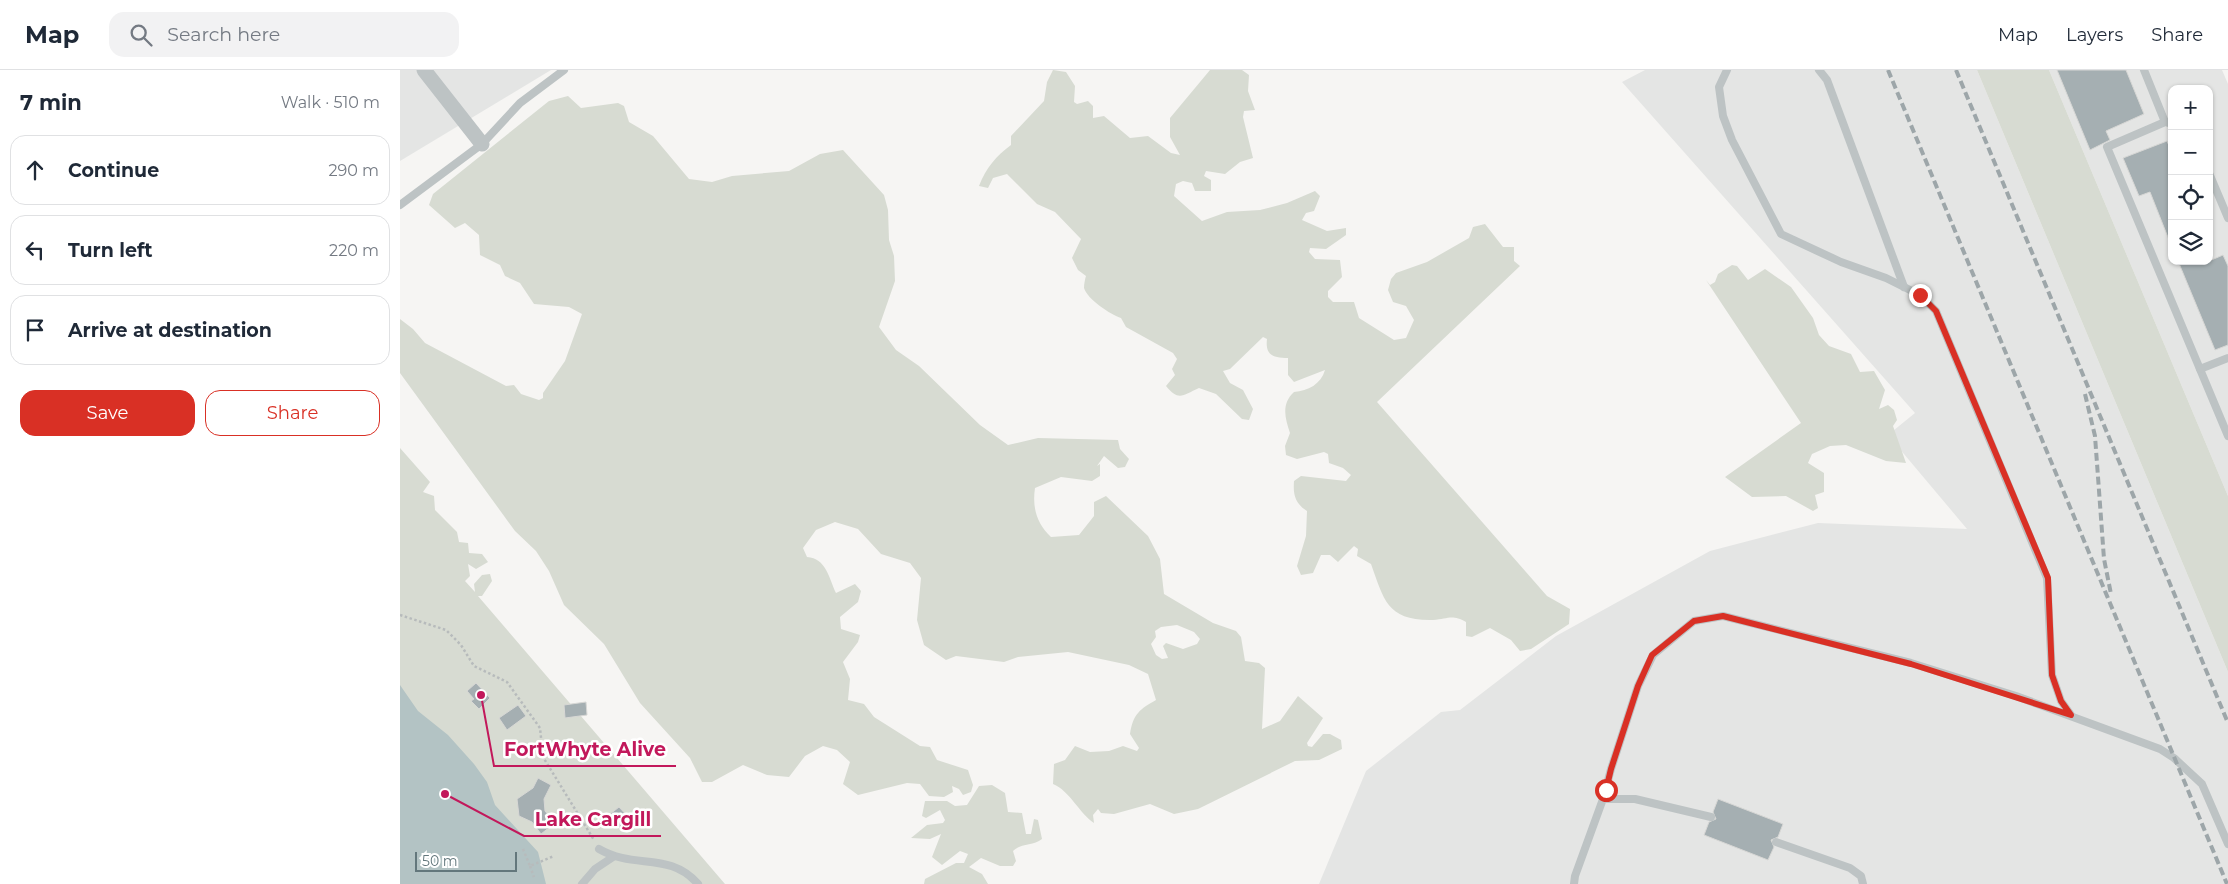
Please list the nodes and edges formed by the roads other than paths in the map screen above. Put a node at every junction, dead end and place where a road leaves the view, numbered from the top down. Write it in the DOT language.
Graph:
graph roads {
  1 [pos="424,70"];
  2 [pos="564,70"];
  3 [pos="1727,70"];
  4 [pos="1819,70"];
  5 [pos="2144,70"];
  6 [pos="2168,123"];
  7 [pos="482,144"];
  8 [pos="2210,175"];
  9 [pos="400,205"];
  10 [pos="2228,218"];
  11 [pos="1904,287"];
  12 [pos="2228,358"];
  13 [pos="2200,369"];
  14 [pos="2228,436"];
  15 [pos="2071,715"];
  16 [pos="1603,799"];
  17 [pos="1711,816"];
  18 [pos="1776,842"];
  19 [pos="2228,844"];
  20 [pos="599,849"];
  21 [pos="613,857"];
  22 [pos="582,884"];
  23 [pos="698,884"];
  24 [pos="1574,884"];
  25 [pos="1864,884"];
  1 -- 7 [label="street"];
  2 -- 7 [label="lane"];
  3 -- 11 [label="lane"];
  4 -- 11 [label="lane"];
  5 -- 6 [label="lane"];
  6 -- 13 [label="lane"];
  7 -- 9 [label="lane"];
  8 -- 10 [label="lane"];
  11 -- 15 [label="lane"];
  12 -- 13 [label="lane"];
  13 -- 14 [label="lane"];
  15 -- 16 [label="lane"];
  15 -- 19 [label="lane"];
  16 -- 17 [label="lane"];
  16 -- 24 [label="lane"];
  18 -- 25 [label="lane"];
  20 -- 21 [label="lane"];
  21 -- 22 [label="lane"];
  21 -- 23 [label="lane"];
}
